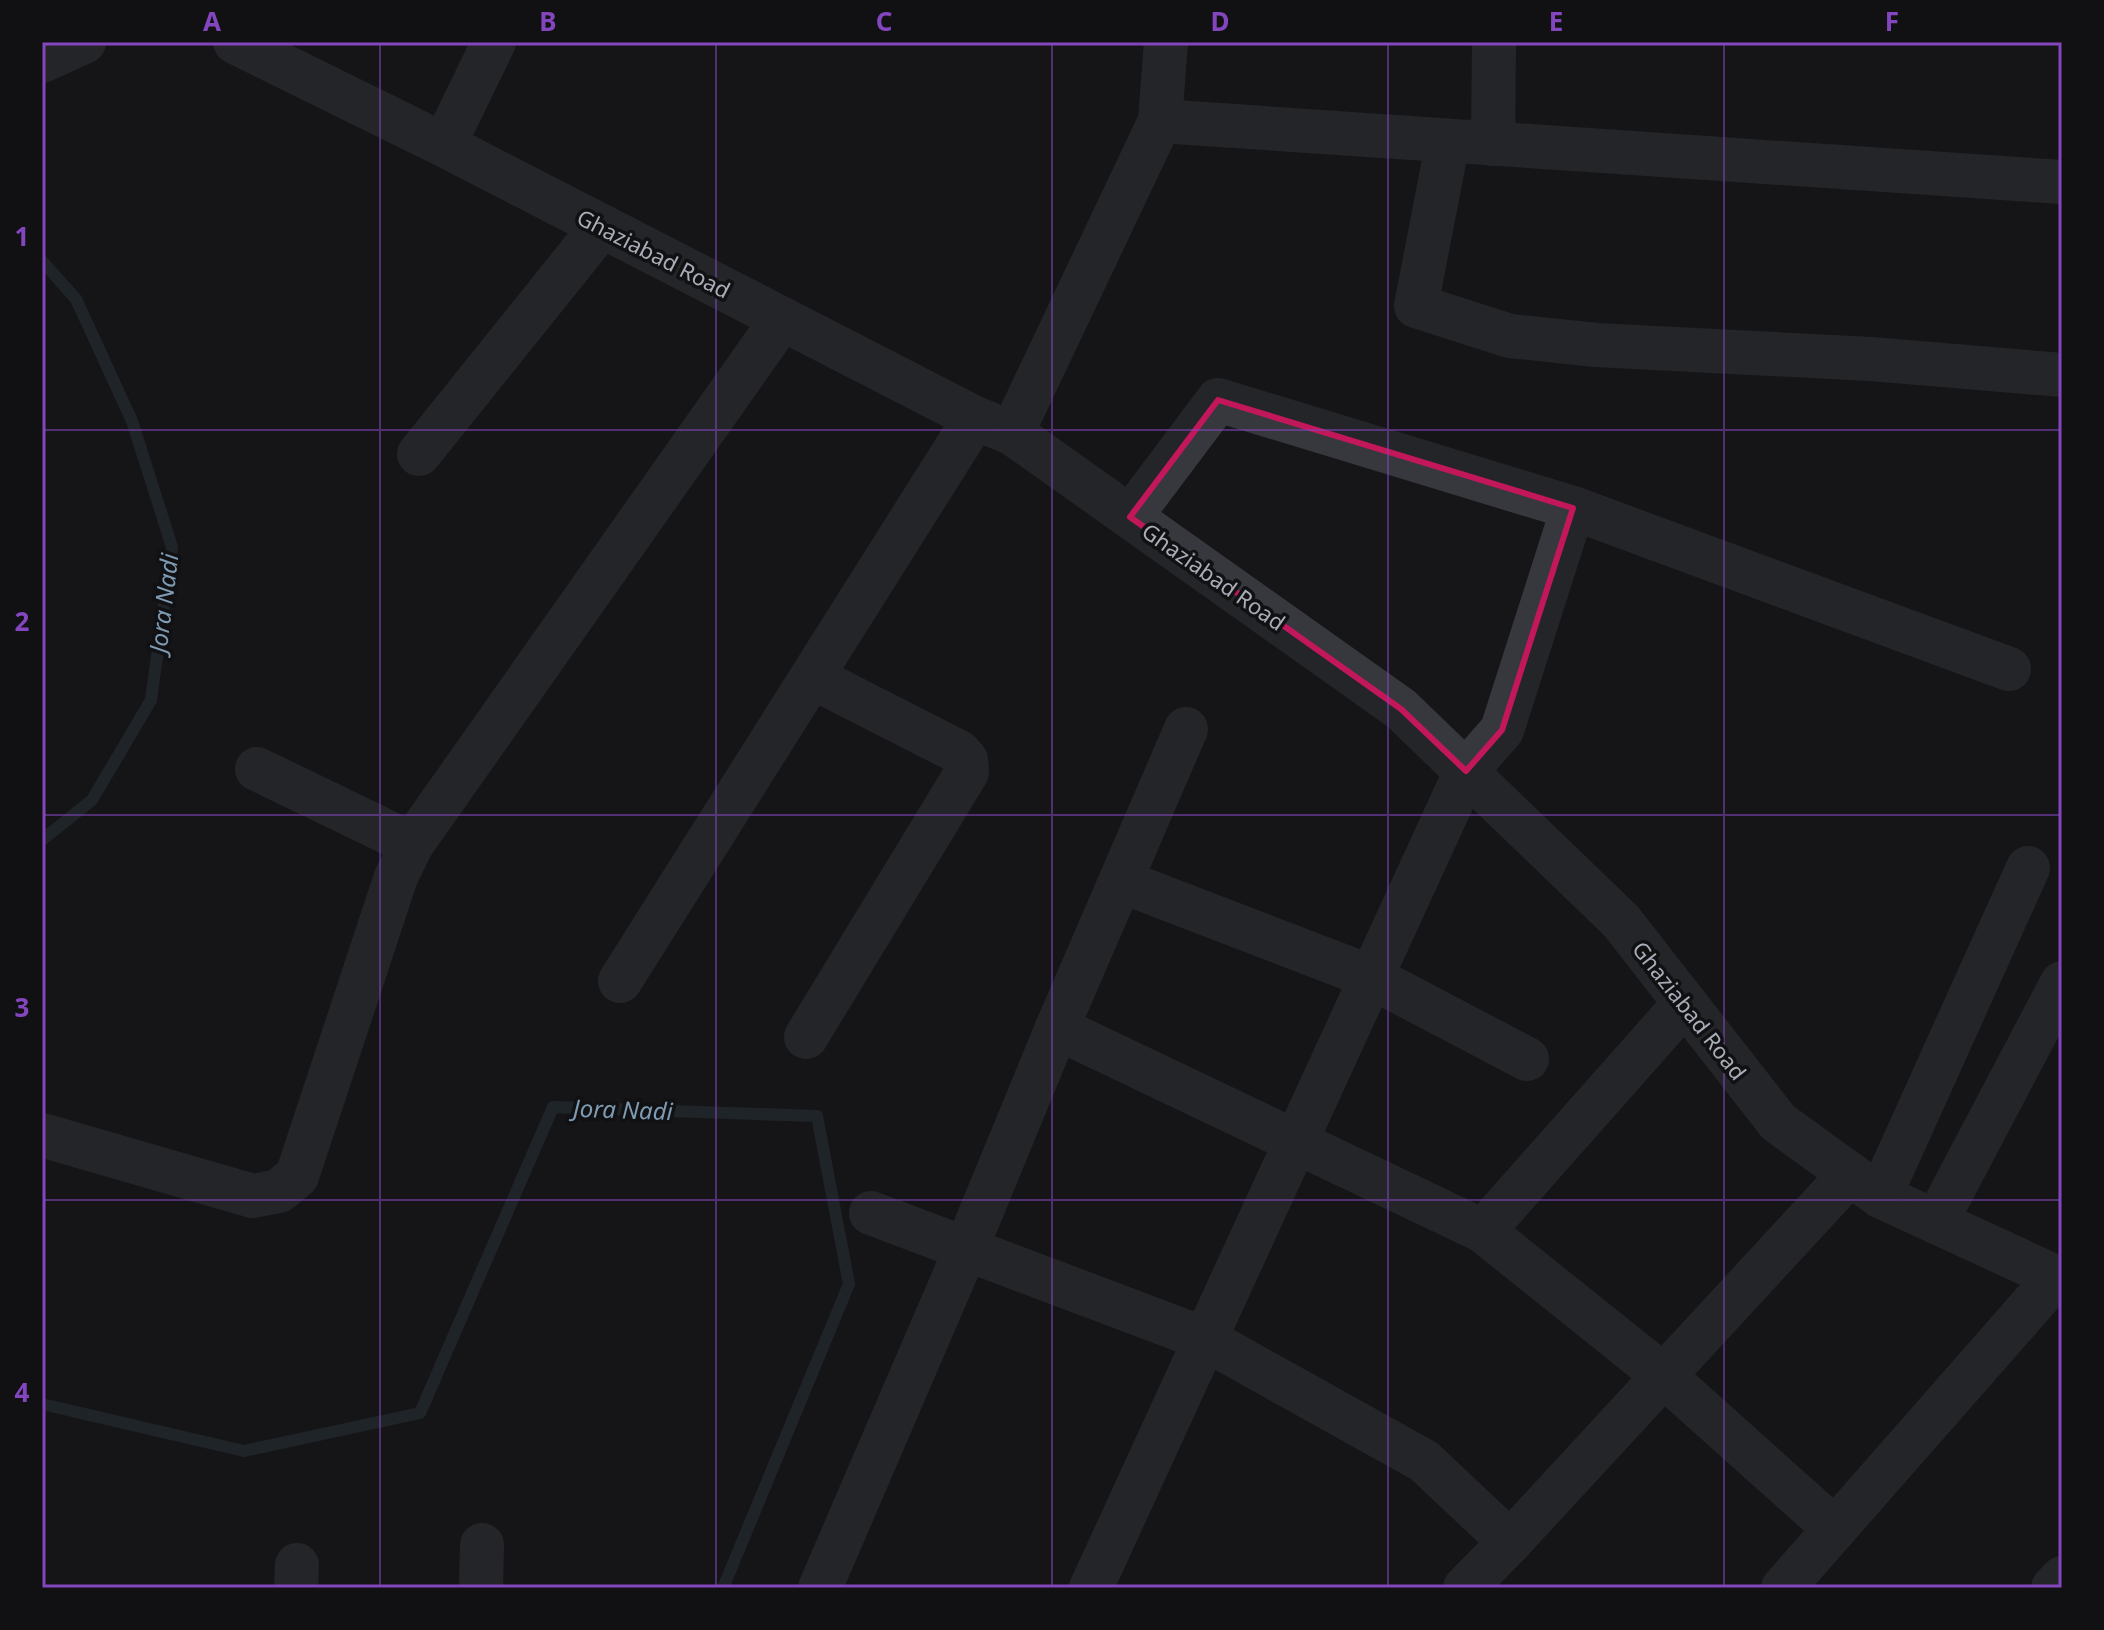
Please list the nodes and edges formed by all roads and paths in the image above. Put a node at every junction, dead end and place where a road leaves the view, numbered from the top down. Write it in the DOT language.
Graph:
graph roads {
  1 [pos="84,42"];
  2 [pos="235,42"];
  3 [pos="494,42"];
  4 [pos="1166,42"];
  5 [pos="1494,42"];
  6 [pos="42,61"];
  7 [pos="1160,121"];
  8 [pos="1448,141"];
  9 [pos="1493,144"];
  10 [pos="444,145"];
  11 [pos="2062,182"];
  12 [pos="602,226"];
  13 [pos="782,319"];
  14 [pos="2062,375"];
  15 [pos="994,426"];
  16 [pos="419,454"];
  17 [pos="1573,508"];
  18 [pos="1130,517"];
  19 [pos="2009,669"];
  20 [pos="812,677"];
  21 [pos="1186,729"];
  22 [pos="257,769"];
  23 [pos="1466,771"];
  24 [pos="412,844"];
  25 [pos="2028,868"];
  26 [pos="1121,881"];
  27 [pos="1371,977"];
  28 [pos="620,981"];
  29 [pos="2062,983"];
  30 [pos="1685,1003"];
  31 [pos="1057,1028"];
  32 [pos="806,1037"];
  33 [pos="1527,1059"];
  34 [pos="42,1135"];
  35 [pos="1296,1142"];
  36 [pos="1865,1185"];
  37 [pos="871,1213"];
  38 [pos="1936,1222"];
  39 [pos="1483,1231"];
  40 [pos="966,1249"];
  41 [pos="2059,1279"];
  42 [pos="1205,1339"];
  43 [pos="1664,1376"];
  44 [pos="1835,1529"];
  45 [pos="1510,1542"];
  46 [pos="482,1545"];
  47 [pos="2062,1578"];
  48 [pos="481,1588"];
  49 [pos="820,1588"];
  50 [pos="1091,1588"];
  51 [pos="1465,1588"];
  52 [pos="1783,1588"];
  53 [pos="2053,1588"];
  1 -- 6 [label="street"];
  2 -- 10 [label="street, Ghaziabad Road"];
  3 -- 10 [label="street"];
  4 -- 7 [label="street"];
  5 -- 9 [label="street"];
  7 -- 8 [label="street"];
  7 -- 15 [label="street"];
  8 -- 9 [label="street"];
  8 -- 14 [label="street"];
  9 -- 11 [label="street"];
  10 -- 12 [label="street, Ghaziabad Road"];
  12 -- 13 [label="street, Ghaziabad Road"];
  12 -- 16 [label="street"];
  13 -- 15 [label="street, Ghaziabad Road"];
  13 -- 24 [label="street"];
  15 -- 18 [label="street, Ghaziabad Road"];
  15 -- 20 [label="street"];
  17 -- 18 [label="street"];
  17 -- 19 [label="street"];
  17 -- 23 [label="street"];
  18 -- 23 [label="street, Ghaziabad Road"];
  20 -- 28 [label="street"];
  20 -- 32 [label="street"];
  21 -- 26 [label="street"];
  22 -- 24 [label="street"];
  23 -- 27 [label="street"];
  23 -- 30 [label="street, Ghaziabad Road"];
  24 -- 34 [label="street"];
  25 -- 36 [label="street"];
  26 -- 27 [label="street"];
  26 -- 31 [label="street"];
  27 -- 33 [label="street"];
  27 -- 35 [label="street"];
  29 -- 38 [label="street"];
  30 -- 36 [label="street, Ghaziabad Road"];
  30 -- 39 [label="street"];
  31 -- 35 [label="street"];
  31 -- 40 [label="street"];
  35 -- 39 [label="street"];
  35 -- 42 [label="street"];
  36 -- 38 [label="street, Ghaziabad Road"];
  36 -- 43 [label="street"];
  37 -- 40 [label="street"];
  38 -- 41 [label="street, Ghaziabad Road"];
  39 -- 43 [label="street"];
  40 -- 42 [label="street"];
  40 -- 49 [label="street"];
  41 -- 44 [label="street"];
  42 -- 45 [label="street"];
  42 -- 50 [label="street"];
  43 -- 44 [label="street"];
  43 -- 45 [label="street"];
  44 -- 52 [label="street"];
  45 -- 51 [label="street"];
  46 -- 48 [label="street"];
  47 -- 53 [label="street"];
}
